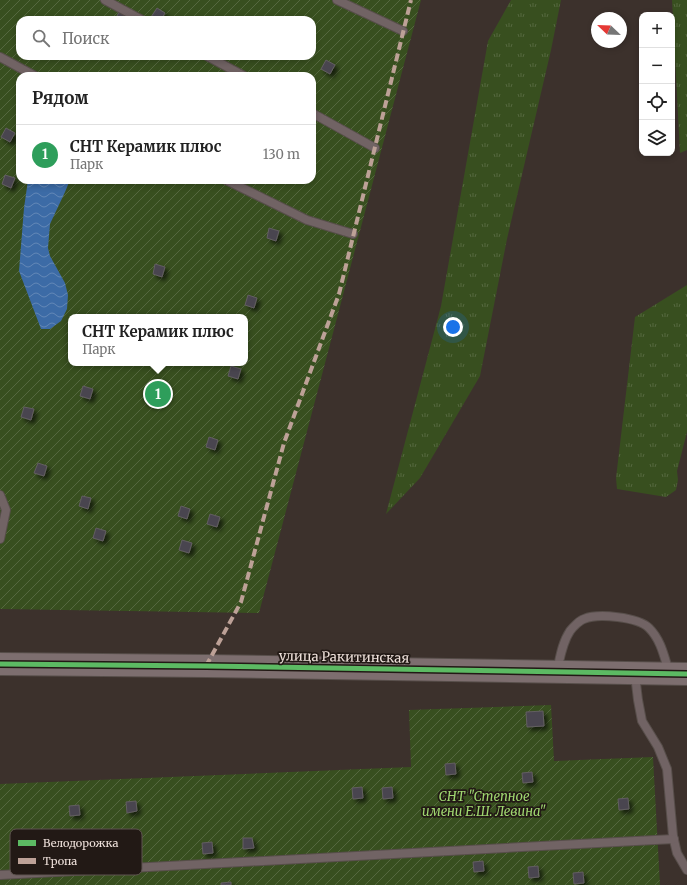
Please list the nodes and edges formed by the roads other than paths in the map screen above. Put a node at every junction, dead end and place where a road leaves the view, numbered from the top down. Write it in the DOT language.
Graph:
graph roads {
  1 [pos="105,0"];
  2 [pos="337,0"];
  3 [pos="135,16"];
  4 [pos="403,31"];
  5 [pos="0,56"];
  6 [pos="214,60"];
  7 [pos="28,72"];
  8 [pos="237,72"];
  9 [pos="316,116"];
  10 [pos="375,148"];
  11 [pos="234,184"];
  12 [pos="353,234"];
  13 [pos="0,495"];
  14 [pos="0,539"];
  15 [pos="0,664"];
  16 [pos="557,672"];
  17 [pos="635,674"];
  18 [pos="679,674"];
  19 [pos="674,839"];
  20 [pos="142,867"];
  21 [pos="687,870"];
  22 [pos="10,874"];
  23 [pos="0,875"];
  1 -- 3 [label="lane"];
  2 -- 4 [label="lane"];
  5 -- 7 [label="lane"];
  6 -- 8 [label="lane"];
  9 -- 10 [label="lane"];
  11 -- 12 [label="lane"];
  13 -- 14 [label="lane"];
  15 -- 16 [label="street, улица Ракитинская"];
  16 -- 17 [label="street, улица Ракитинская"];
  16 -- 18 [label="lane"];
  17 -- 18 [label="street, улица Ракитинская"];
  17 -- 19 [label="lane"];
  19 -- 20 [label="lane"];
  19 -- 21 [label="lane"];
  22 -- 23 [label="lane"];
}
